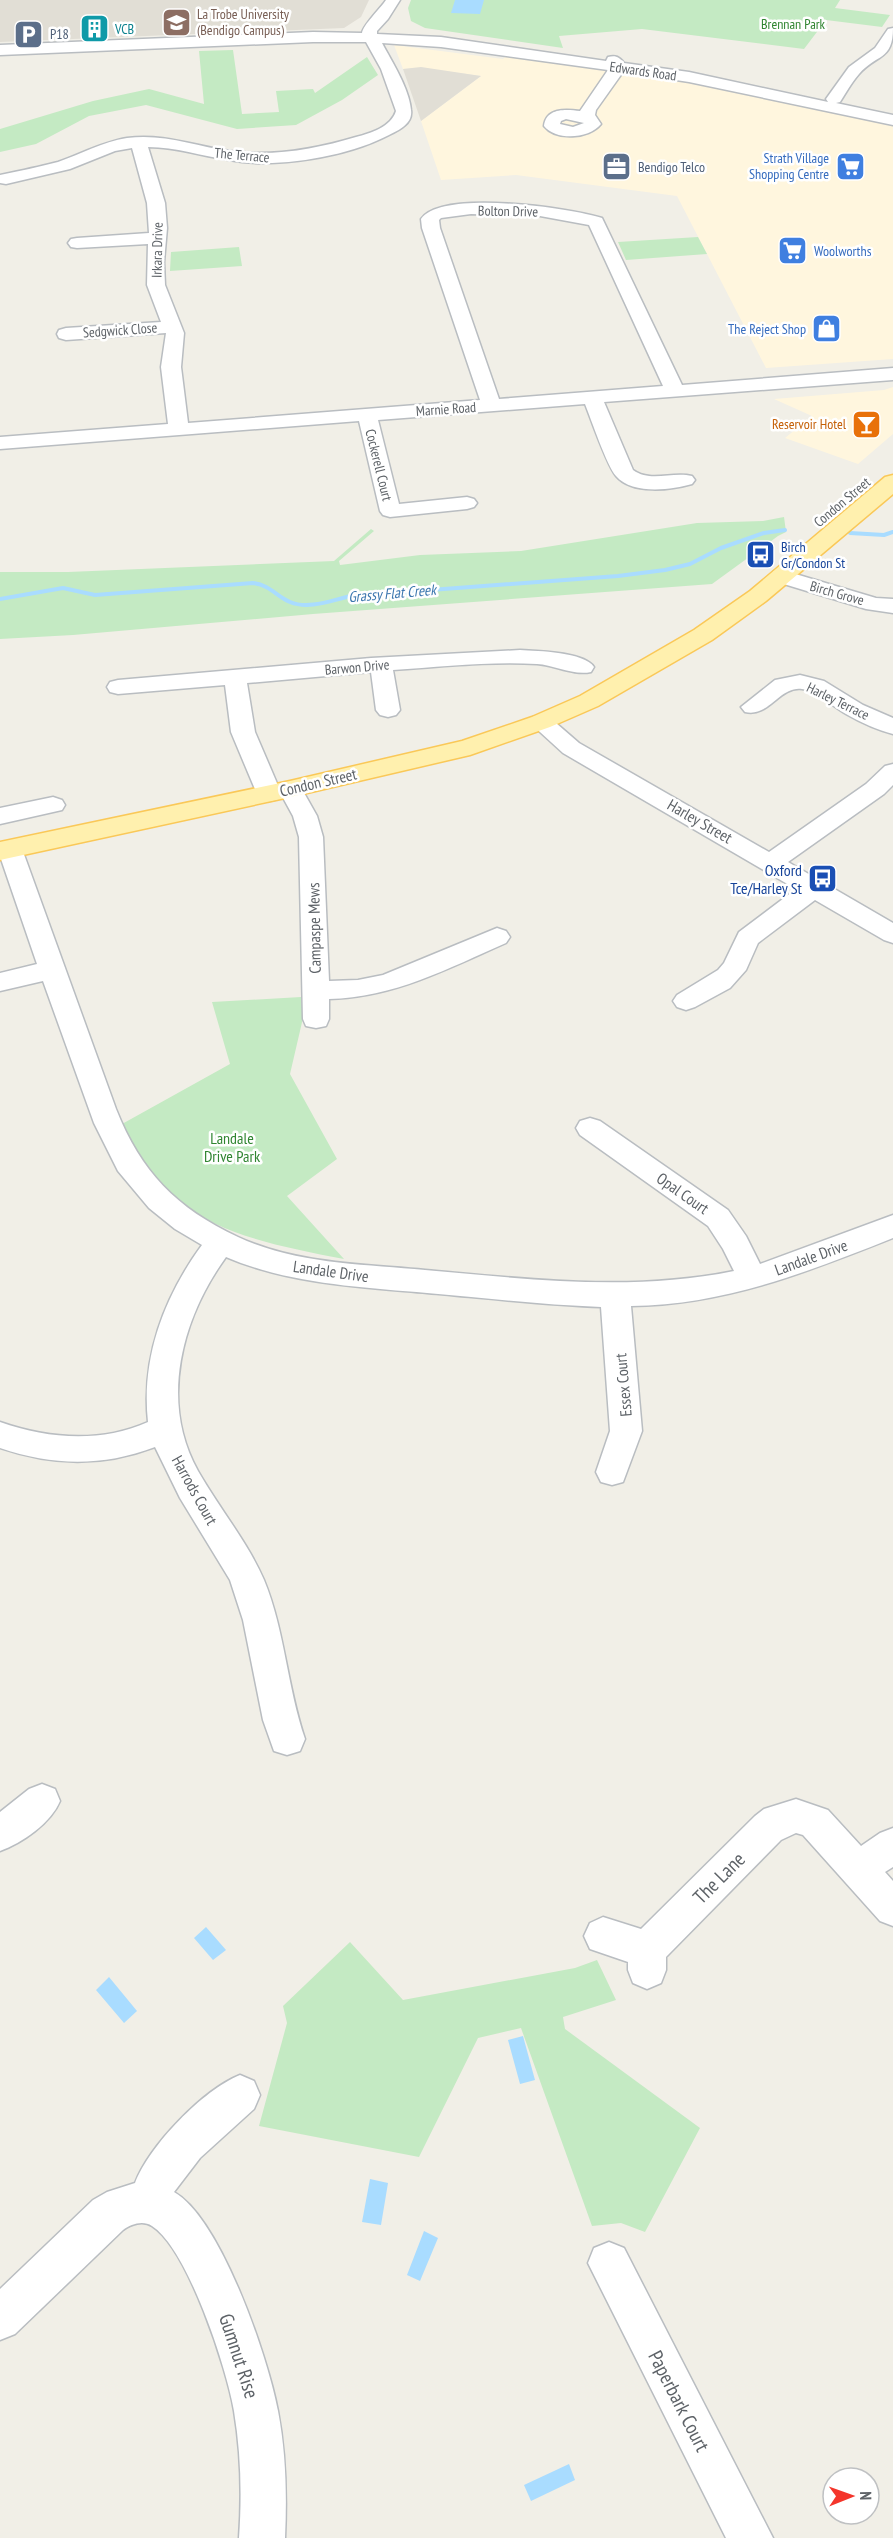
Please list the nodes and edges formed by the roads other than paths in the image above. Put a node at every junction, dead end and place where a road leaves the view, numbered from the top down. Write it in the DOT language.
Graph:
graph roads {
  1 [pos="392,3"];
  2 [pos="893,32"];
  3 [pos="381,36"];
  4 [pos="0,50"];
  5 [pos="615,63"];
  6 [pos="597,64"];
  7 [pos="834,99"];
  8 [pos="893,112"];
  9 [pos="893,120"];
  10 [pos="138,142"];
  11 [pos="6,179"];
  12 [pos="158,238"];
  13 [pos="77,243"];
  14 [pos="174,327"];
  15 [pos="64,335"];
  16 [pos="893,374"];
  17 [pos="675,391"];
  18 [pos="592,398"];
  19 [pos="491,405"];
  20 [pos="367,415"];
  21 [pos="179,429"];
  22 [pos="0,443"];
  23 [pos="893,459"];
  24 [pos="685,480"];
  25 [pos="893,482"];
  26 [pos="467,503"];
  27 [pos="782,576"];
  28 [pos="893,606"];
  29 [pos="381,665"];
  30 [pos="583,667"];
  31 [pos="235,677"];
  32 [pos="625,681"];
  33 [pos="112,687"];
  34 [pos="755,709"];
  35 [pos="389,711"];
  36 [pos="541,722"];
  37 [pos="893,727"];
  38 [pos="893,771"];
  39 [pos="280,791"];
  40 [pos="53,805"];
  41 [pos="0,816"];
  42 [pos="5,850"];
  43 [pos="772,862"];
  44 [pos="815,887"];
  45 [pos="893,934"];
  46 [pos="502,935"];
  47 [pos="51,970"];
  48 [pos="0,982"];
  49 [pos="316,990"];
  50 [pos="686,1000"];
  51 [pos="316,1019"];
  52 [pos="590,1128"];
  53 [pos="893,1226"];
  54 [pos="220,1242"];
  55 [pos="752,1278"];
  56 [pos="615,1296"];
  57 [pos="165,1429"];
  58 [pos="0,1435"];
  59 [pos="612,1472"];
  60 [pos="287,1739"];
  61 [pos="42,1801"];
  62 [pos="0,1834"];
  63 [pos="893,1845"];
  64 [pos="859,1869"];
  65 [pos="893,1908"];
  66 [pos="603,1936"];
  67 [pos="240,2095"];
  68 [pos="147,2204"];
  69 [pos="609,2263"];
  70 [pos="0,2319"];
  71 [pos="262,2538"];
  72 [pos="750,2538"];
  1 -- 3 [label="street"];
  1 -- 3 [label="street"];
  2 -- 7 [label="street"];
  3 -- 4 [label="street, Edwards Road"];
  3 -- 5 [label="street, Edwards Road"];
  3 -- 6 [label="street, Edwards Road"];
  3 -- 10 [label="street, The Terrace"];
  5 -- 6 [label="street, Edwards Road"];
  5 -- 6 [label="street"];
  5 -- 7 [label="street, Edwards Road"];
  5 -- 9 [label="street, Edwards Road"];
  7 -- 8 [label="street, Edwards Road"];
  10 -- 11 [label="street, The Terrace"];
  10 -- 12 [label="street, Irkara Drive"];
  12 -- 13 [label="street"];
  12 -- 14 [label="street, Irkara Drive"];
  14 -- 15 [label="street, Sedgwick Close"];
  14 -- 21 [label="street, Irkara Drive"];
  16 -- 17 [label="street, Marnie Road"];
  17 -- 18 [label="street, Marnie Road"];
  17 -- 19 [label="street, Bolton Drive"];
  18 -- 19 [label="street, Marnie Road"];
  18 -- 24 [label="street"];
  19 -- 20 [label="street, Marnie Road"];
  20 -- 21 [label="street, Marnie Road"];
  20 -- 26 [label="street, Cockerell Court"];
  21 -- 22 [label="street, Marnie Road"];
  23 -- 32 [label="main road, Condon Street"];
  25 -- 27 [label="main road, Condon Street"];
  27 -- 28 [label="street, Birch Grove"];
  27 -- 32 [label="main road, Condon Street"];
  29 -- 30 [label="street, Barwon Drive"];
  29 -- 31 [label="street, Barwon Drive"];
  29 -- 35 [label="street"];
  31 -- 33 [label="street, Barwon Drive"];
  31 -- 39 [label="street"];
  32 -- 36 [label="main road, Condon Street"];
  34 -- 37 [label="street, Harley Terrace"];
  36 -- 39 [label="main road, Condon Street"];
  36 -- 43 [label="street, Harley Street"];
  38 -- 43 [label="street"];
  39 -- 42 [label="main road, Condon Street"];
  39 -- 49 [label="street, Campaspe Mews"];
  40 -- 41 [label="street"];
  42 -- 47 [label="street, Landale Drive"];
  43 -- 44 [label="street, Harley Street"];
  44 -- 45 [label="street, Harley Street"];
  44 -- 50 [label="street"];
  46 -- 49 [label="street, Campaspe Mews"];
  47 -- 48 [label="street"];
  47 -- 54 [label="street, Landale Drive"];
  49 -- 51 [label="street"];
  52 -- 55 [label="street, Opal Court"];
  53 -- 55 [label="street, Landale Drive"];
  54 -- 56 [label="street, Landale Drive"];
  54 -- 57 [label="street, Harrods Court"];
  55 -- 56 [label="street, Landale Drive"];
  56 -- 59 [label="street, Essex Court"];
  57 -- 58 [label="street"];
  57 -- 60 [label="street, Harrods Court"];
  61 -- 62 [label="street"];
  63 -- 64 [label="street"];
  64 -- 65 [label="street"];
  64 -- 66 [label="street, The Lane"];
  67 -- 68 [label="street"];
  68 -- 70 [label="street"];
  68 -- 71 [label="street, Gumnut Rise"];
  69 -- 72 [label="street, Paperbark Court"];
}
